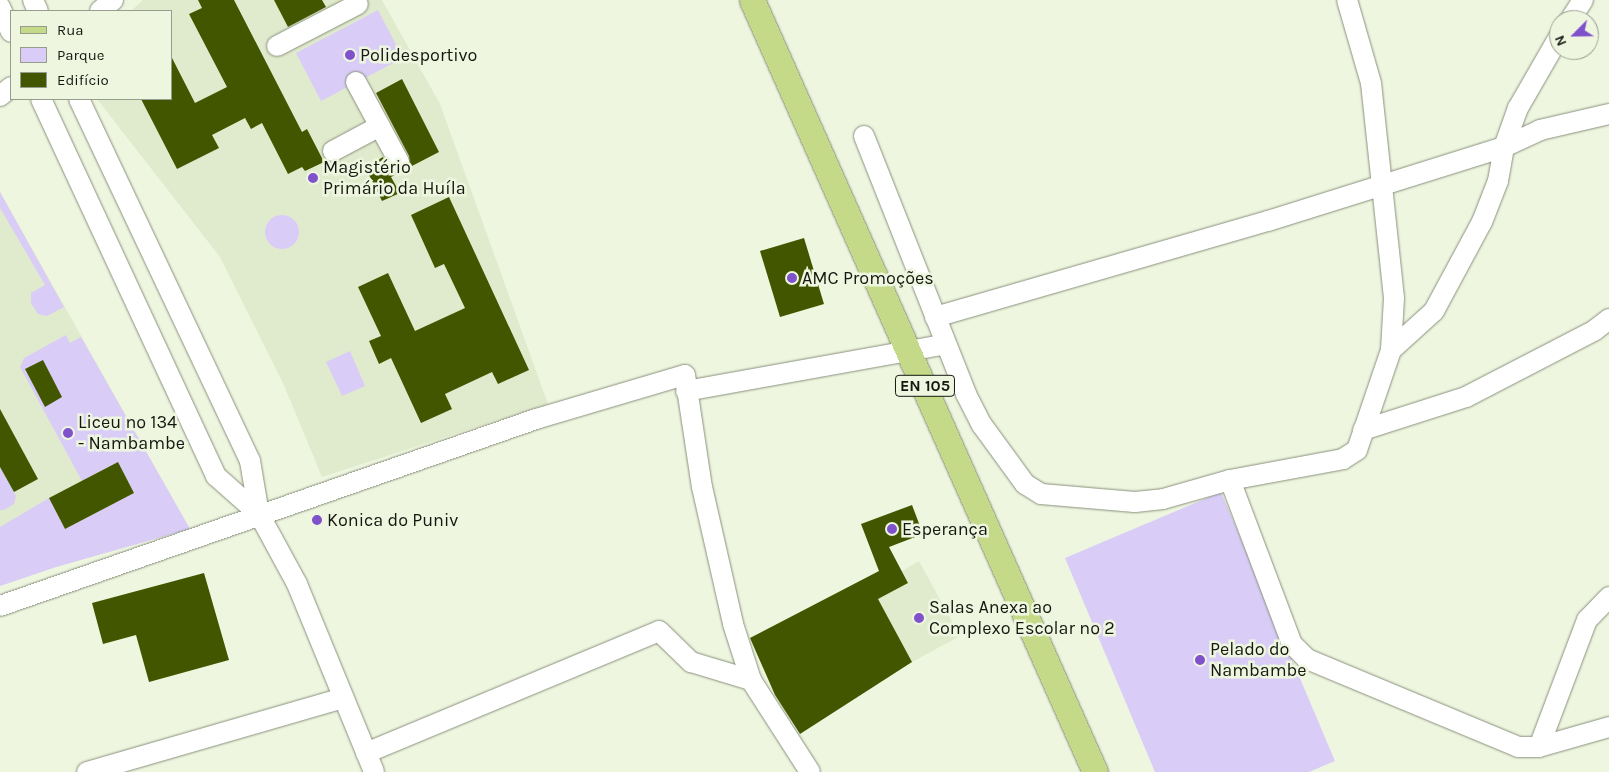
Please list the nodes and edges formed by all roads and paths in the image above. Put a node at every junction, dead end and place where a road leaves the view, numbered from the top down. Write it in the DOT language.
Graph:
graph roads {
  1 [pos="113,0"];
  2 [pos="752,0"];
  3 [pos="1347,0"];
  4 [pos="358,4"];
  5 [pos="0,8"];
  6 [pos="101,10"];
  7 [pos="10,30"];
  8 [pos="276,46"];
  9 [pos="1549,54"];
  10 [pos="356,82"];
  11 [pos="10,88"];
  12 [pos="0,96"];
  13 [pos="42,100"];
  14 [pos="79,100"];
  15 [pos="1609,114"];
  16 [pos="380,126"];
  17 [pos="864,136"];
  18 [pos="1504,146"];
  19 [pos="333,151"];
  20 [pos="399,162"];
  21 [pos="1382,184"];
  22 [pos="935,317"];
  23 [pos="1609,319"];
  24 [pos="946,344"];
  25 [pos="1391,350"];
  26 [pos="910,351"];
  27 [pos="686,391"];
  28 [pos="1362,430"];
  29 [pos="1230,480"];
  30 [pos="259,514"];
  31 [pos="1609,597"];
  32 [pos="0,606"];
  33 [pos="751,680"];
  34 [pos="344,698"];
  35 [pos="1609,727"];
  36 [pos="1539,746"];
  37 [pos="366,753"];
  38 [pos="87,772"];
  39 [pos="374,772"];
  40 [pos="810,772"];
  41 [pos="1095,772"];
  1 -- 6 [label="street"];
  2 -- 26 [label="main road, EN 105"];
  3 -- 21 [label="street"];
  4 -- 8 [label="street"];
  5 -- 7 [label="street"];
  9 -- 18 [label="street"];
  10 -- 16 [label="street"];
  11 -- 12 [label="street"];
  13 -- 30 [label="street"];
  14 -- 30 [label="street"];
  15 -- 18 [label="street"];
  16 -- 19 [label="street"];
  16 -- 20 [label="street"];
  17 -- 22 [label="street"];
  18 -- 21 [label="street"];
  18 -- 25 [label="street"];
  21 -- 22 [label="street"];
  21 -- 25 [label="street"];
  22 -- 24 [label="street"];
  23 -- 28 [label="street"];
  24 -- 26 [label="street"];
  24 -- 29 [label="street"];
  25 -- 28 [label="street"];
  26 -- 27 [label="street"];
  26 -- 41 [label="main road, EN 105"];
  27 -- 30 [label="street"];
  27 -- 33 [label="street"];
  28 -- 29 [label="street"];
  29 -- 36 [label="street"];
  30 -- 32 [label="street"];
  30 -- 34 [label="street"];
  31 -- 36 [label="street"];
  33 -- 37 [label="street"];
  33 -- 40 [label="street"];
  34 -- 37 [label="street"];
  34 -- 38 [label="street"];
  35 -- 36 [label="street"];
  37 -- 39 [label="street"];
}
